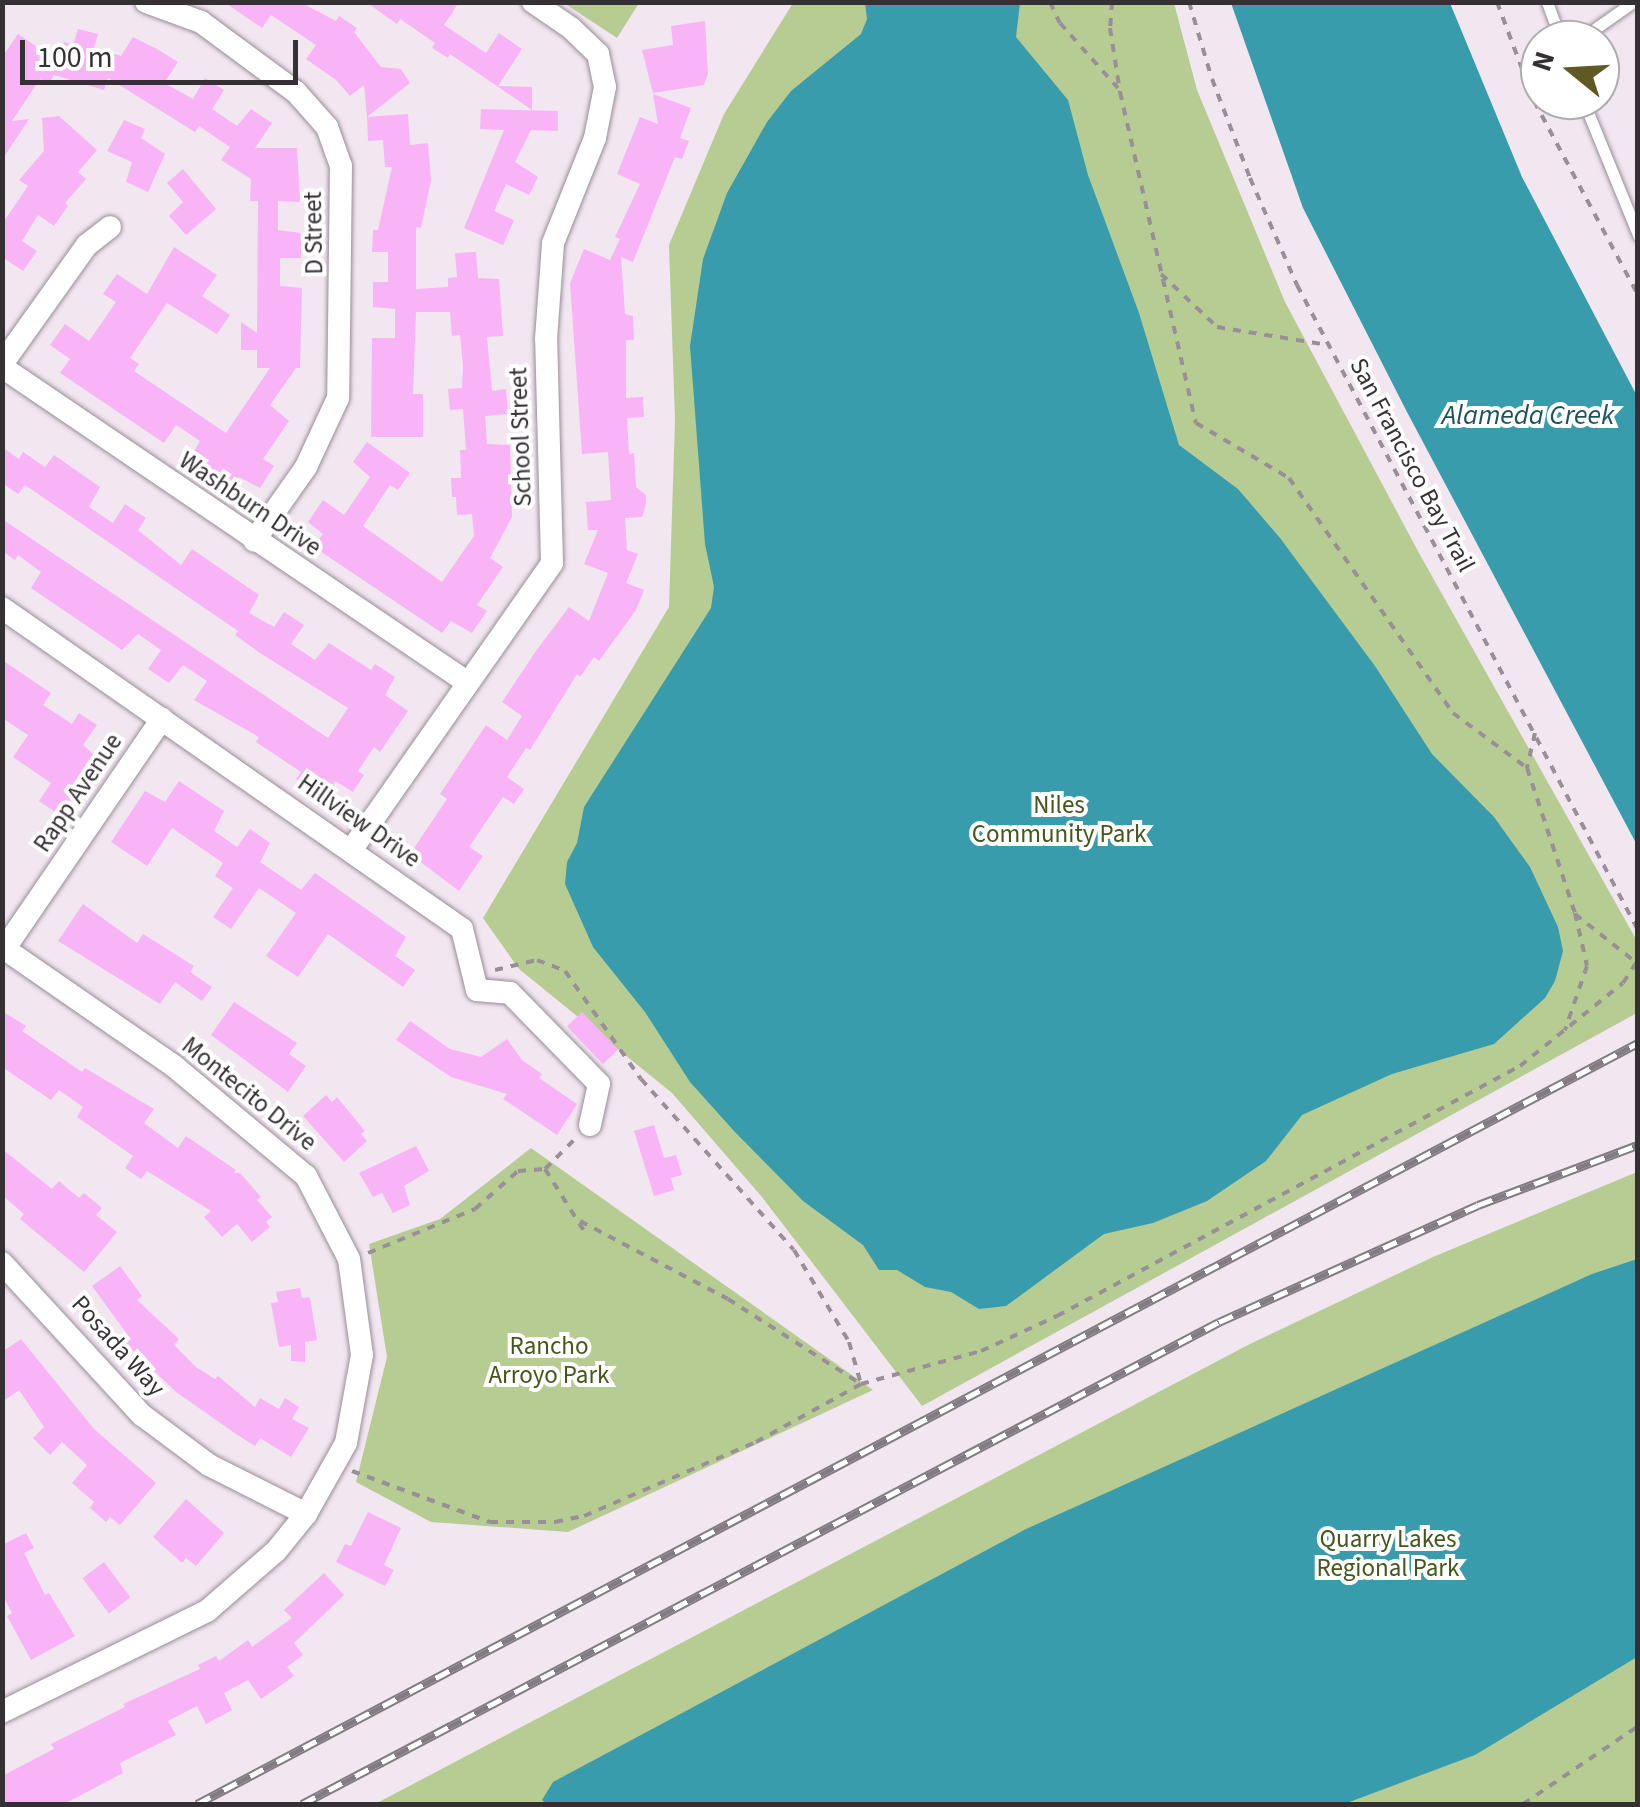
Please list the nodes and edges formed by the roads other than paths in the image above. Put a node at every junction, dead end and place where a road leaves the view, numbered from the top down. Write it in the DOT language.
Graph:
graph roads {
  1 [pos="146,2"];
  2 [pos="533,2"];
  3 [pos="1633,2"];
  4 [pos="1607,20"];
  5 [pos="1591,120"];
  6 [pos="110,227"];
  7 [pos="1638,235"];
  8 [pos="2,366"];
  9 [pos="254,541"];
  10 [pos="2,608"];
  11 [pos="468,684"];
  12 [pos="162,718"];
  13 [pos="352,849"];
  14 [pos="4,948"];
  15 [pos="590,1125"];
  16 [pos="2,1263"];
  17 [pos="306,1514"];
  18 [pos="5,1703"];
  1 -- 9 [label="street, D Street"];
  2 -- 11 [label="street, School Street"];
  3 -- 4 [label="lane"];
  5 -- 7 [label="lane"];
  6 -- 8 [label="street"];
  8 -- 9 [label="street, Washburn Drive"];
  9 -- 11 [label="street, Washburn Drive"];
  10 -- 12 [label="street, Hillview Drive"];
  11 -- 13 [label="street, School Street"];
  12 -- 13 [label="street, Hillview Drive"];
  12 -- 14 [label="street, Rapp Avenue"];
  13 -- 15 [label="street, Hillview Drive"];
  14 -- 17 [label="street, Montecito Drive"];
  16 -- 17 [label="street, Posada Way"];
  17 -- 18 [label="street, Montecito Drive"];
}
